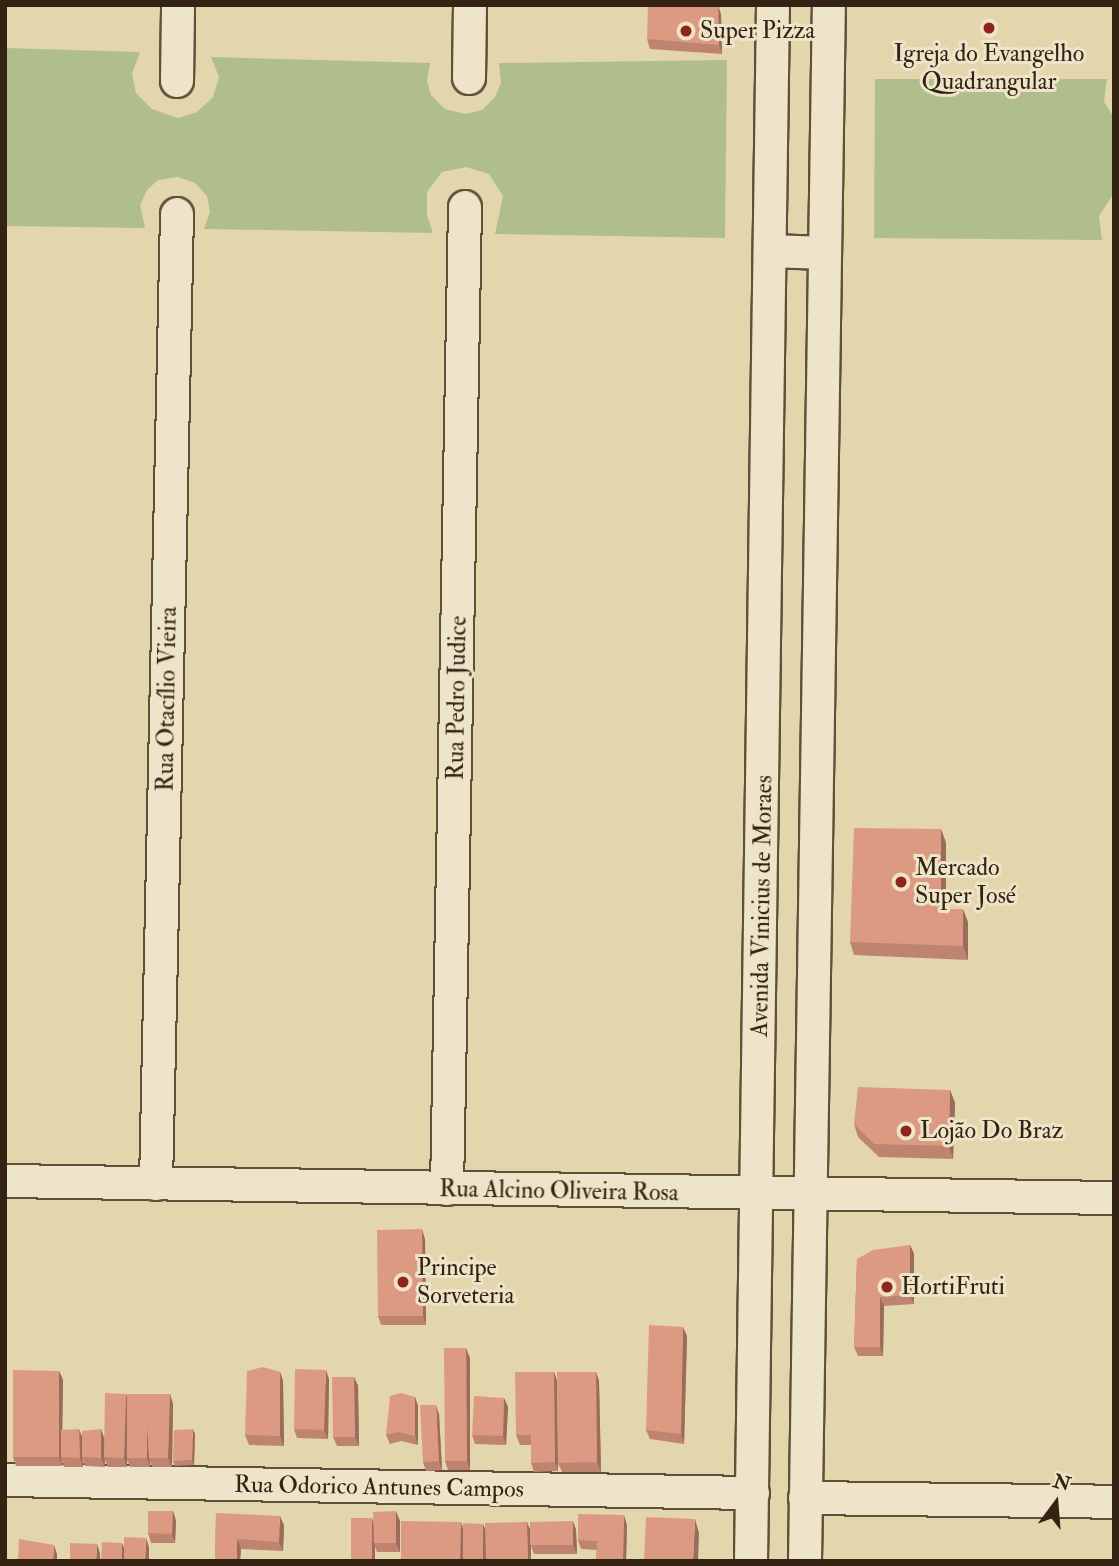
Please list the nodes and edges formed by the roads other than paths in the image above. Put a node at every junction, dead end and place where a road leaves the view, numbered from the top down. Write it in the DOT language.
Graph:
graph roads {
  1 [pos="178,5"];
  2 [pos="470,5"];
  3 [pos="773,5"];
  4 [pos="830,5"];
  5 [pos="469,78"];
  6 [pos="177,81"];
  7 [pos="466,206"];
  8 [pos="177,214"];
  9 [pos="770,251"];
  10 [pos="825,253"];
  11 [pos="5,1181"];
  12 [pos="156,1184"];
  13 [pos="447,1189"];
  14 [pos="757,1195"];
  15 [pos="813,1196"];
  16 [pos="1114,1198"];
  17 [pos="5,1480"];
  18 [pos="753,1493"];
  19 [pos="805,1498"];
  20 [pos="1114,1502"];
  21 [pos="751,1561"];
  22 [pos="805,1561"];
  1 -- 6 [label="street"];
  2 -- 5 [label="street"];
  3 -- 9 [label="street, Avenida Vinicius de Moraes"];
  4 -- 10 [label="street"];
  7 -- 13 [label="street, Rua Pedro Judice"];
  8 -- 12 [label="street, Rua Otacílio Vieira"];
  9 -- 10 [label="street"];
  9 -- 14 [label="street, Avenida Vinicius de Moraes"];
  10 -- 15 [label="street"];
  11 -- 12 [label="street, Rua Alcino Oliveira Rosa"];
  12 -- 13 [label="street, Rua Alcino Oliveira Rosa"];
  13 -- 14 [label="street, Rua Alcino Oliveira Rosa"];
  14 -- 15 [label="street, Rua Alcino Oliveira Rosa"];
  14 -- 18 [label="street, Avenida Vinicius de Moraes"];
  15 -- 16 [label="street, Rua Alcino Oliveira Rosa"];
  15 -- 19 [label="street"];
  17 -- 18 [label="street, Rua Odorico Antunes Campos"];
  18 -- 21 [label="street, Avenida Vinicius de Moraes"];
  19 -- 20 [label="street"];
  19 -- 22 [label="street"];
}
